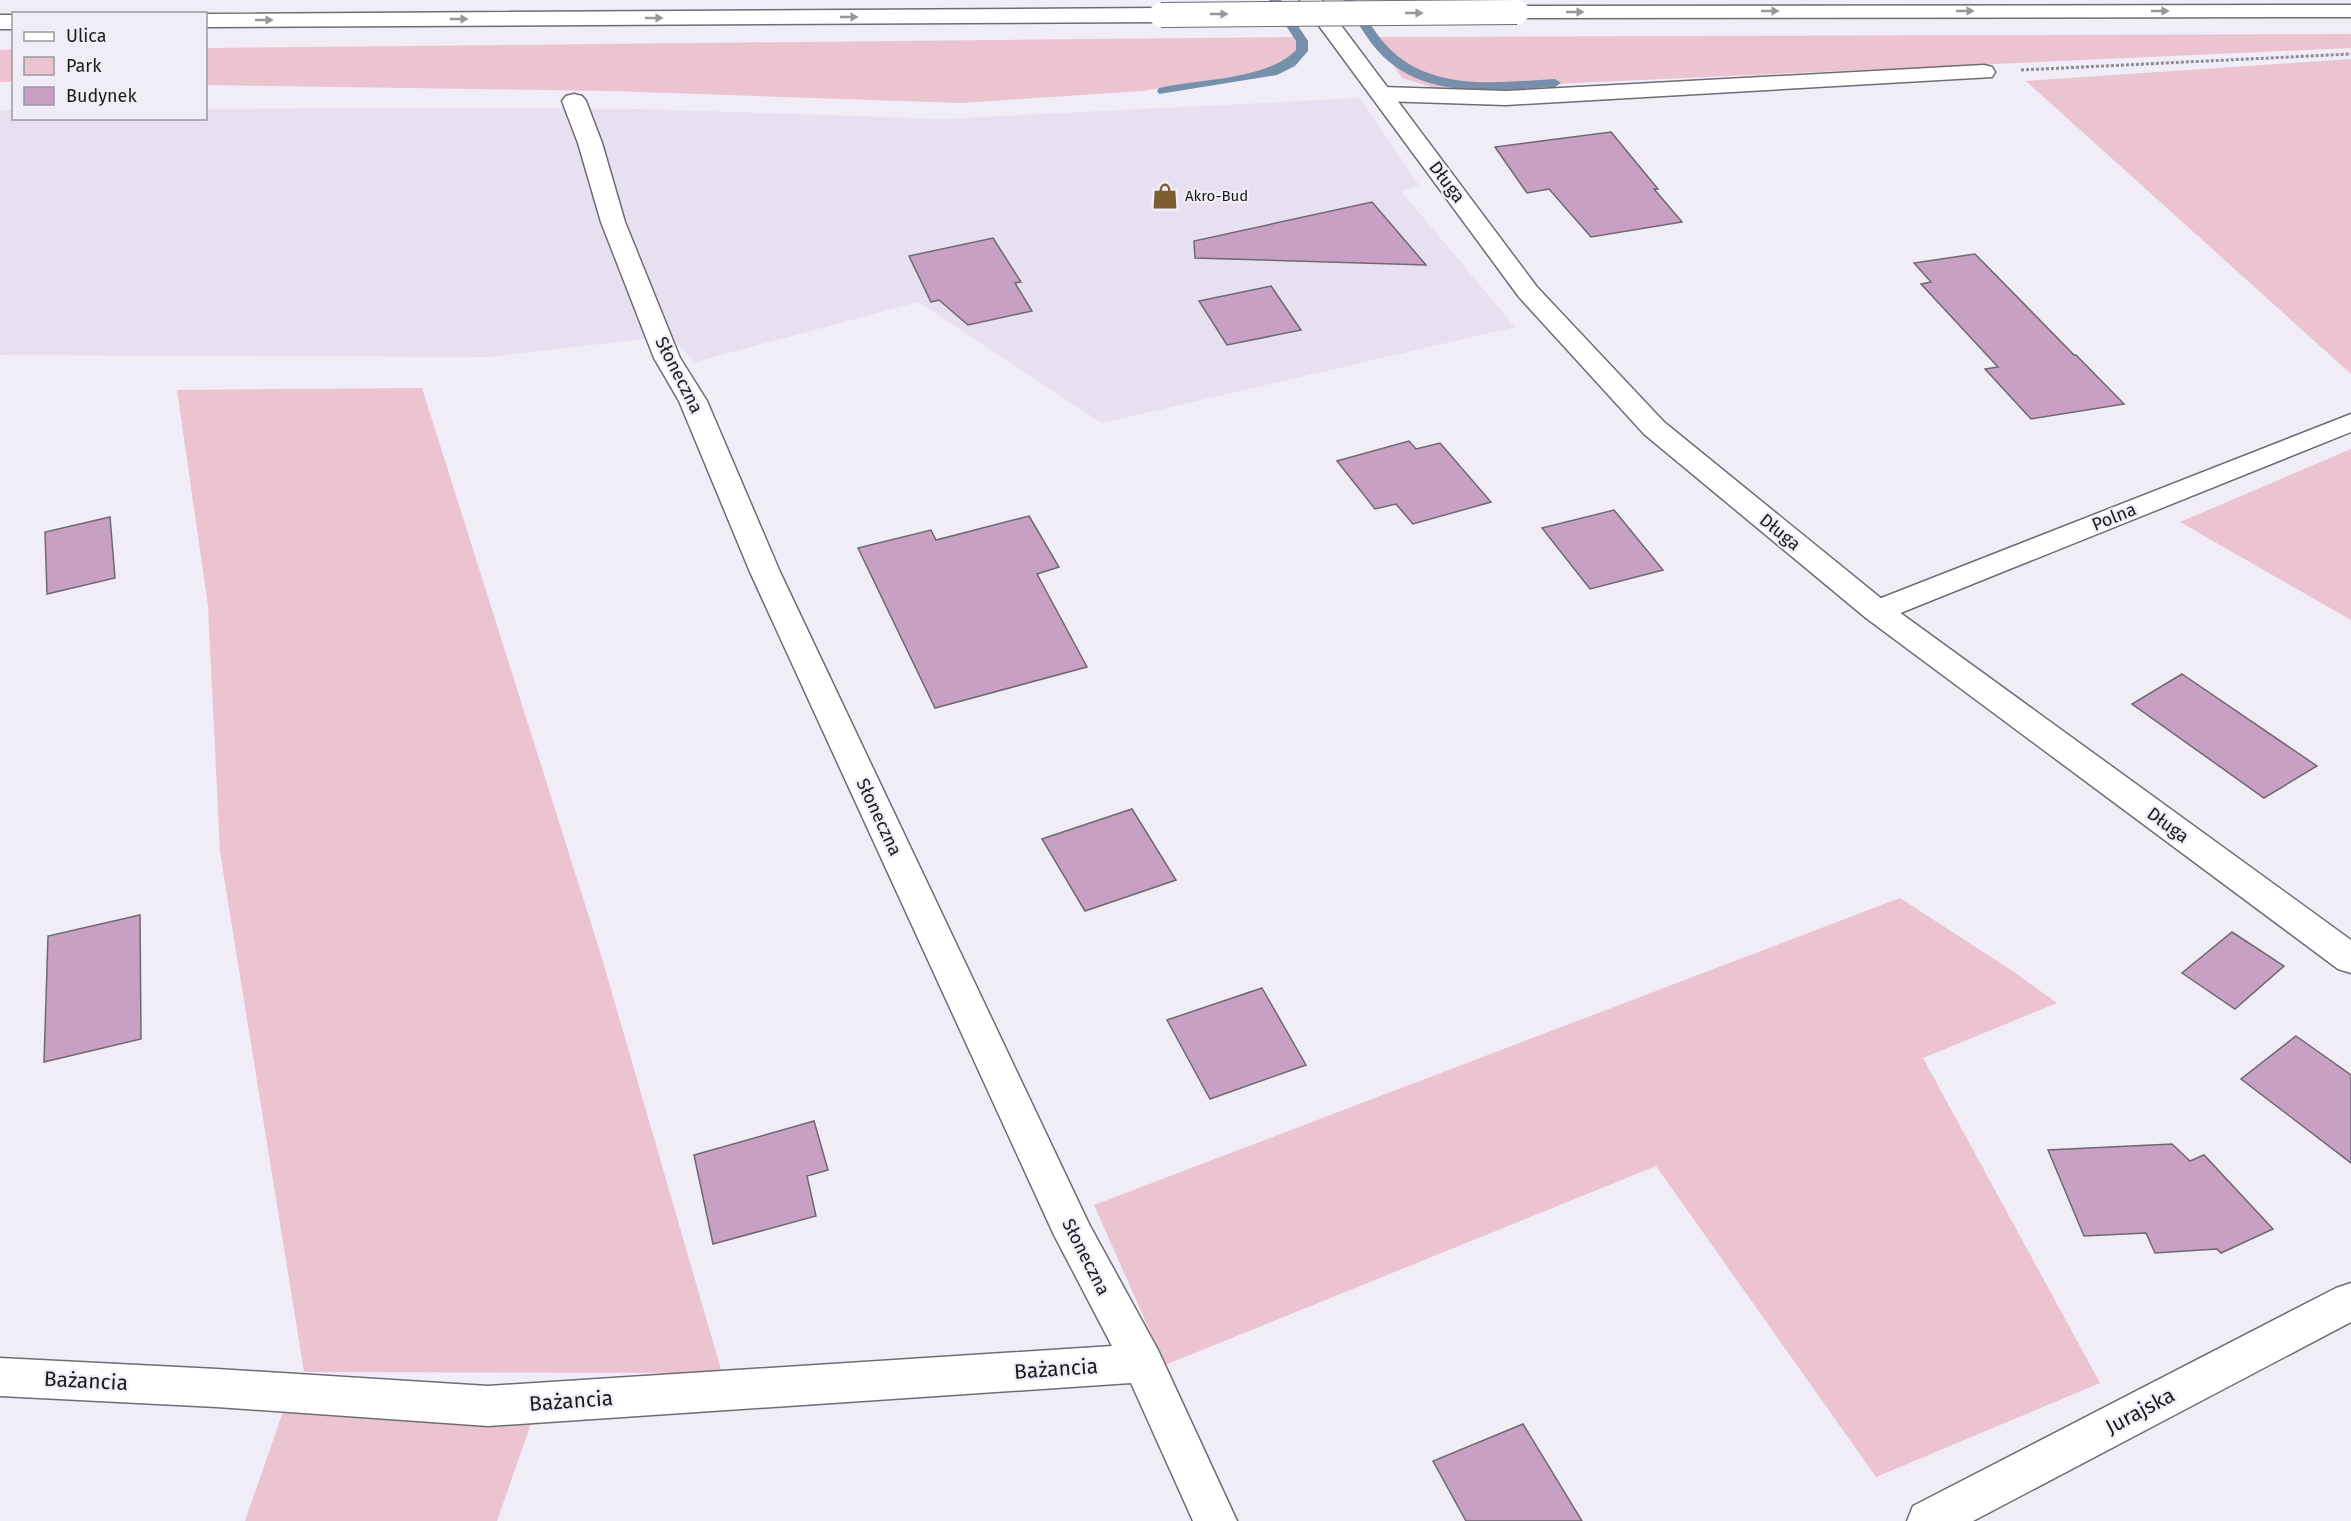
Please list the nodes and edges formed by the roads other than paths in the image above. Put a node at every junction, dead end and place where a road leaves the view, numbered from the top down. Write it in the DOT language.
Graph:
graph roads {
  1 [pos="1311,0"];
  2 [pos="2351,11"];
  3 [pos="207,21"];
  4 [pos="1984,72"];
  5 [pos="1382,94"];
  6 [pos="574,101"];
  7 [pos="2351,422"];
  8 [pos="1877,612"];
  9 [pos="2351,959"];
  10 [pos="2351,1301"];
  11 [pos="1143,1363"];
  12 [pos="0,1377"];
  13 [pos="1944,1518"];
  14 [pos="1215,1521"];
  1 -- 5 [label="main road, Długa"];
  3 -- 2 [label="main road, one-way, bridge"];
  4 -- 5 [label="main road"];
  5 -- 8 [label="main road, Długa"];
  6 -- 11 [label="main road, Słoneczna"];
  7 -- 8 [label="main road, Polna"];
  8 -- 9 [label="main road, Długa"];
  10 -- 13 [label="main road, Jurajska"];
  11 -- 12 [label="main road, Bażancia"];
  11 -- 14 [label="main road, Słoneczna"];
}
